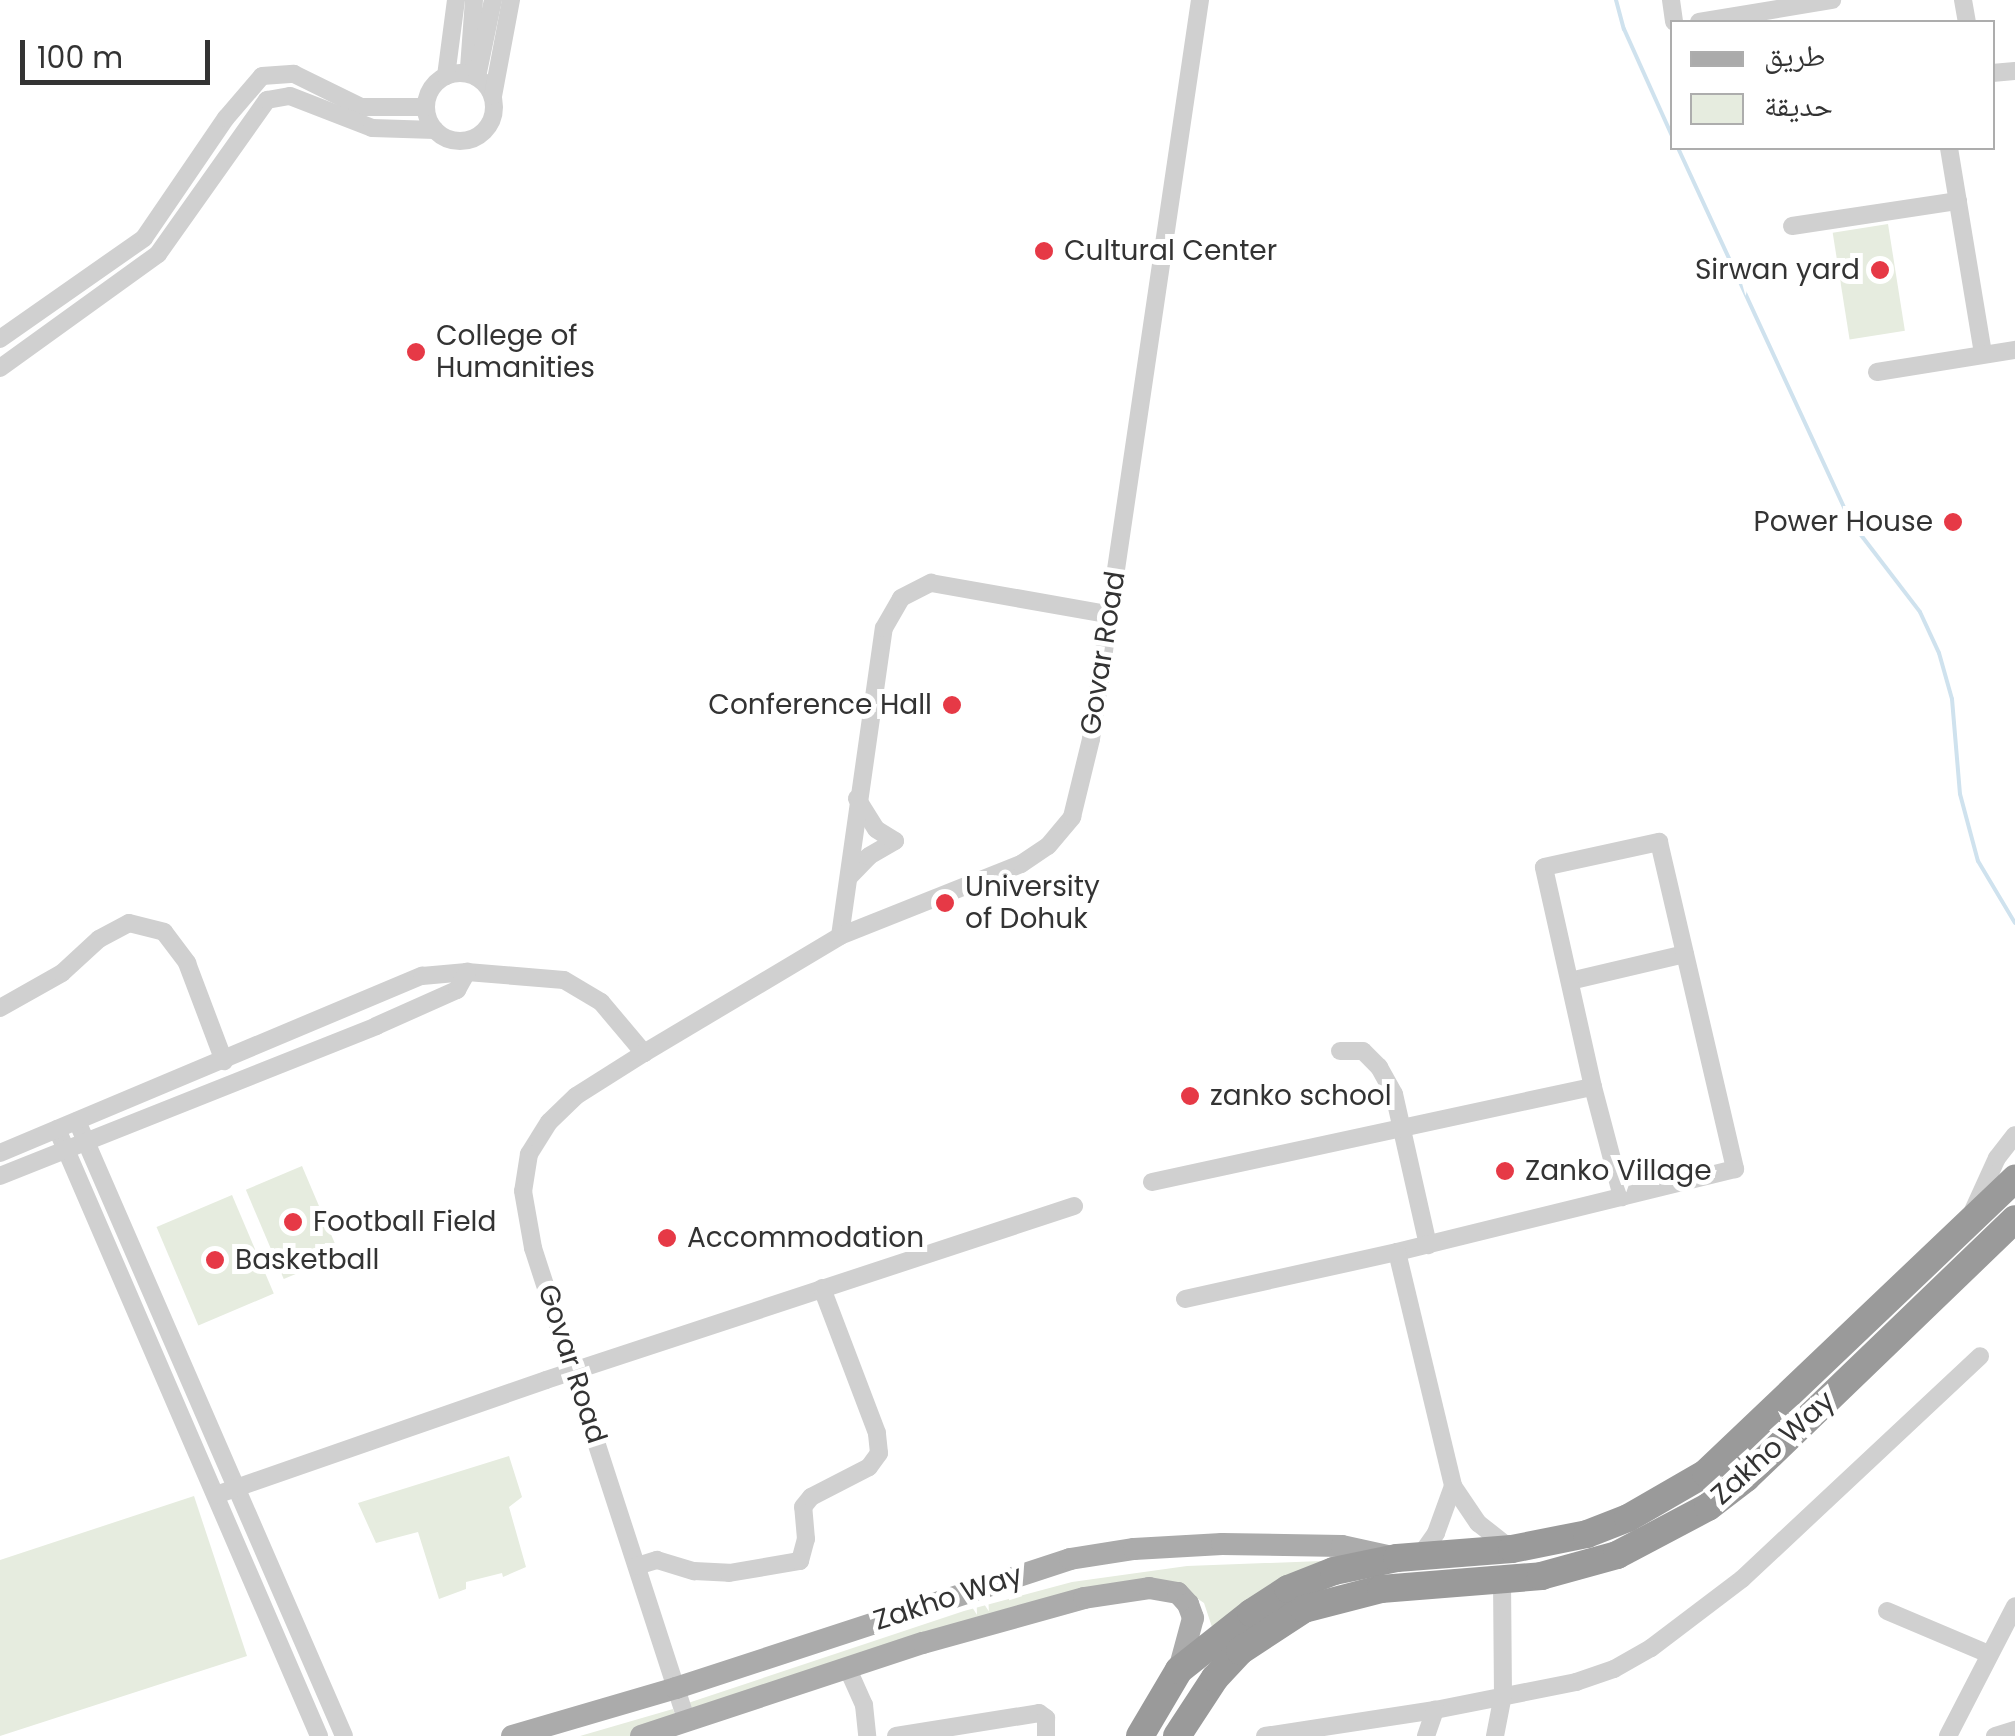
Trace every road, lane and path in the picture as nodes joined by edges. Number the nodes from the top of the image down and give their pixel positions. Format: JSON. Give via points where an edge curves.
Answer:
{"nodes":[{"id":1,"x":456,"y":0,"type":"edge"},
{"id":2,"x":474,"y":0,"type":"edge"},
{"id":3,"x":492,"y":0,"type":"edge"},
{"id":4,"x":511,"y":0,"type":"edge"},
{"id":5,"x":1200,"y":0,"type":"edge"},
{"id":6,"x":1832,"y":0,"type":"edge"},
{"id":7,"x":1771,"y":6,"type":"edge"},
{"id":8,"x":1708,"y":20,"type":"edge"},
{"id":9,"x":472,"y":75,"type":"junction"},
{"id":10,"x":446,"y":76,"type":"junction"},
{"id":11,"x":492,"y":96,"type":"junction"},
{"id":12,"x":426,"y":107,"type":"junction"},
{"id":13,"x":435,"y":130,"type":"junction"},
{"id":14,"x":1949,"y":150,"type":"edge"},
{"id":15,"x":1958,"y":201,"type":"junction"},
{"id":16,"x":1792,"y":226,"type":"dead end"},
{"id":17,"x":0,"y":340,"type":"edge"},
{"id":18,"x":2015,"y":350,"type":"edge"},
{"id":19,"x":1983,"y":354,"type":"junction"},
{"id":20,"x":0,"y":368,"type":"edge"},
{"id":21,"x":1877,"y":372,"type":"dead end"},
{"id":22,"x":1111,"y":608,"type":"junction"},
{"id":23,"x":858,"y":800,"type":"junction"},
{"id":24,"x":848,"y":878,"type":"junction"},
{"id":25,"x":840,"y":936,"type":"junction"},
{"id":26,"x":1685,"y":954,"type":"junction"},
{"id":27,"x":466,"y":972,"type":"junction"},
{"id":28,"x":1570,"y":981,"type":"junction"},
{"id":29,"x":0,"y":1008,"type":"edge"},
{"id":30,"x":1340,"y":1051,"type":"dead end"},
{"id":31,"x":644,"y":1053,"type":"junction"},
{"id":32,"x":224,"y":1061,"type":"junction"},
{"id":33,"x":1594,"y":1087,"type":"junction"},
{"id":34,"x":77,"y":1121,"type":"junction"},
{"id":35,"x":1402,"y":1128,"type":"junction"},
{"id":36,"x":2015,"y":1135,"type":"edge"},
{"id":37,"x":61,"y":1138,"type":"junction"},
{"id":38,"x":85,"y":1139,"type":"junction"},
{"id":39,"x":0,"y":1153,"type":"edge"},
{"id":40,"x":0,"y":1176,"type":"edge"},
{"id":41,"x":2015,"y":1179,"type":"edge"},
{"id":42,"x":1152,"y":1182,"type":"dead end"},
{"id":43,"x":1622,"y":1197,"type":"junction"},
{"id":44,"x":1074,"y":1206,"type":"dead end"},
{"id":45,"x":2015,"y":1218,"type":"edge"},
{"id":46,"x":1968,"y":1226,"type":"junction"},
{"id":47,"x":1428,"y":1245,"type":"junction"},
{"id":48,"x":1397,"y":1252,"type":"junction"},
{"id":49,"x":822,"y":1288,"type":"junction"},
{"id":50,"x":1186,"y":1299,"type":"dead end"},
{"id":51,"x":1980,"y":1356,"type":"dead end"},
{"id":52,"x":576,"y":1371,"type":"junction"},
{"id":53,"x":1453,"y":1486,"type":"junction"},
{"id":54,"x":236,"y":1488,"type":"junction"},
{"id":55,"x":216,"y":1495,"type":"junction"},
{"id":56,"x":1512,"y":1549,"type":"junction"},
{"id":57,"x":1408,"y":1557,"type":"junction"},
{"id":58,"x":638,"y":1566,"type":"junction"},
{"id":59,"x":1502,"y":1583,"type":"junction"},
{"id":60,"x":2015,"y":1606,"type":"edge"},
{"id":61,"x":1887,"y":1611,"type":"dead end"},
{"id":62,"x":1989,"y":1654,"type":"junction"},
{"id":63,"x":846,"y":1668,"type":"junction"},
{"id":64,"x":1179,"y":1670,"type":"junction"},
{"id":65,"x":676,"y":1688,"type":"junction"},
{"id":66,"x":1504,"y":1695,"type":"junction"},
{"id":67,"x":1435,"y":1710,"type":"junction"},
{"id":68,"x":687,"y":1720,"type":"junction"},
{"id":69,"x":342,"y":1730,"type":"edge"},
{"id":70,"x":2015,"y":1730,"type":"edge"},
{"id":71,"x":319,"y":1735,"type":"edge"},
{"id":72,"x":512,"y":1736,"type":"edge"},
{"id":73,"x":641,"y":1736,"type":"edge"},
{"id":74,"x":867,"y":1736,"type":"edge"},
{"id":75,"x":896,"y":1736,"type":"edge"},
{"id":76,"x":1046,"y":1736,"type":"edge"},
{"id":77,"x":1140,"y":1736,"type":"edge"},
{"id":78,"x":1177,"y":1736,"type":"edge"},
{"id":79,"x":1265,"y":1736,"type":"edge"},
{"id":80,"x":1426,"y":1736,"type":"edge"},
{"id":81,"x":1496,"y":1736,"type":"edge"},
{"id":82,"x":1948,"y":1736,"type":"edge"},
{"id":83,"x":1995,"y":1736,"type":"edge"}],
"edges":[{"from":1,"to":10,"type":"street"},
{"from":2,"to":9,"type":"street"},
{"from":3,"to":9,"type":"street"},
{"from":4,"to":11,"type":"street"},
{"from":5,"to":22,"type":"street","name":"Govar Road"},
{"from":6,"to":7,"type":"street"},
{"from":7,"to":8,"type":"street"},
{"from":9,"to":10,"type":"street"},
{"from":9,"to":11,"type":"street"},
{"from":10,"to":12,"type":"street","via":[[431,88]]},
{"from":11,"to":13,"type":"street","via":[[493,116],[482,133],[462,141]]},
{"from":12,"to":13,"type":"street"},
{"from":12,"to":17,"type":"street","via":[[360,107],[294,74],[262,76],[144,238]]},
{"from":13,"to":20,"type":"street","via":[[372,128],[290,96],[267,100],[158,254]]},
{"from":14,"to":15,"type":"street"},
{"from":15,"to":16,"type":"street"},
{"from":15,"to":19,"type":"street"},
{"from":18,"to":19,"type":"street"},
{"from":19,"to":21,"type":"street"},
{"from":22,"to":23,"type":"street","via":[[1107,614],[930,583],[901,598],[884,628]]},
{"from":22,"to":25,"type":"street","name":"Govar Road","via":[[1078,800],[1061,834],[1021,864]]},
{"from":23,"to":24,"type":"street"},
{"from":23,"to":24,"type":"street","via":[[876,829],[895,841]]},
{"from":24,"to":25,"type":"street"},
{"from":25,"to":31,"type":"street","name":"Govar Road"},
{"from":26,"to":28,"type":"street"},
{"from":26,"to":28,"type":"street","via":[[1659,842],[1544,867]]},
{"from":26,"to":43,"type":"street","via":[[1735,1169]]},
{"from":27,"to":31,"type":"street","via":[[564,980],[601,1002]]},
{"from":27,"to":32,"type":"street","via":[[422,976]]},
{"from":27,"to":38,"type":"street","via":[[457,990],[376,1026]]},
{"from":28,"to":33,"type":"street"},
{"from":29,"to":32,"type":"street","via":[[62,974],[99,939],[129,923],[164,932],[187,963]]},
{"from":30,"to":35,"type":"street","via":[[1362,1051],[1379,1068]]},
{"from":31,"to":52,"type":"street","name":"Govar Road","via":[[564,1106],[541,1132],[525,1166],[529,1234]]},
{"from":32,"to":34,"type":"street"},
{"from":33,"to":35,"type":"street"},
{"from":33,"to":43,"type":"street"},
{"from":34,"to":37,"type":"street"},
{"from":34,"to":38,"type":"street"},
{"from":35,"to":42,"type":"street"},
{"from":35,"to":47,"type":"street"},
{"from":36,"to":46,"type":"street","via":[[1997,1158]]},
{"from":37,"to":38,"type":"street"},
{"from":37,"to":39,"type":"street"},
{"from":37,"to":40,"type":"street"},
{"from":37,"to":55,"type":"street"},
{"from":38,"to":54,"type":"street"},
{"from":41,"to":46,"type":"highway","name":"Zakho Way"},
{"from":43,"to":47,"type":"street"},
{"from":44,"to":49,"type":"street"},
{"from":45,"to":59,"type":"highway","name":"Zakho Way","via":[[1708,1507],[1616,1555]]},
{"from":46,"to":56,"type":"highway","name":"Zakho Way","via":[[1706,1474],[1628,1518]]},
{"from":47,"to":48,"type":"street"},
{"from":48,"to":50,"type":"street"},
{"from":48,"to":53,"type":"street"},
{"from":49,"to":52,"type":"street"},
{"from":49,"to":58,"type":"street","via":[[879,1454],[870,1467],[803,1507],[800,1561],[729,1573],[658,1560]]},
{"from":51,"to":66,"type":"street","via":[[1742,1579],[1651,1648],[1576,1682]]},
{"from":52,"to":54,"type":"street"},
{"from":52,"to":58,"type":"street","name":"Govar Road"},
{"from":53,"to":56,"type":"street","via":[[1478,1523]]},
{"from":53,"to":57,"type":"street","via":[[1436,1533]]},
{"from":54,"to":55,"type":"street"},
{"from":54,"to":69,"type":"street"},
{"from":55,"to":71,"type":"street"},
{"from":56,"to":57,"type":"highway","name":"Zakho Way"},
{"from":57,"to":64,"type":"highway","name":"Zakho Way","via":[[1334,1571],[1288,1589]]},
{"from":57,"to":65,"type":"main road","name":"Zakho Way","via":[[1357,1547],[1254,1544],[1102,1553],[1038,1568]]},
{"from":58,"to":65,"type":"street","name":"Govar Road"},
{"from":59,"to":66,"type":"street"},
{"from":59,"to":78,"type":"highway","name":"Zakho Way","via":[[1380,1590],[1304,1609],[1240,1651]]},
{"from":60,"to":62,"type":"street"},
{"from":61,"to":62,"type":"street"},
{"from":62,"to":82,"type":"street"},
{"from":63,"to":64,"type":"main road","name":"Zakho Way","via":[[1084,1598],[1149,1588],[1178,1594],[1188,1604],[1193,1618]]},
{"from":63,"to":68,"type":"main road","name":"Zakho Way"},
{"from":63,"to":74,"type":"street","via":[[864,1705]]},
{"from":64,"to":77,"type":"highway","name":"Zakho Way"},
{"from":65,"to":68,"type":"street","name":"Govar Road"},
{"from":65,"to":72,"type":"main road","name":"Zakho Way"},
{"from":66,"to":67,"type":"street"},
{"from":66,"to":81,"type":"street"},
{"from":67,"to":79,"type":"street"},
{"from":67,"to":80,"type":"street"},
{"from":68,"to":73,"type":"main road","name":"Zakho Way"},
{"from":69,"to":71,"type":"street"},
{"from":70,"to":83,"type":"street"},
{"from":75,"to":76,"type":"street","via":[[1039,1713],[1046,1718]]}]}
